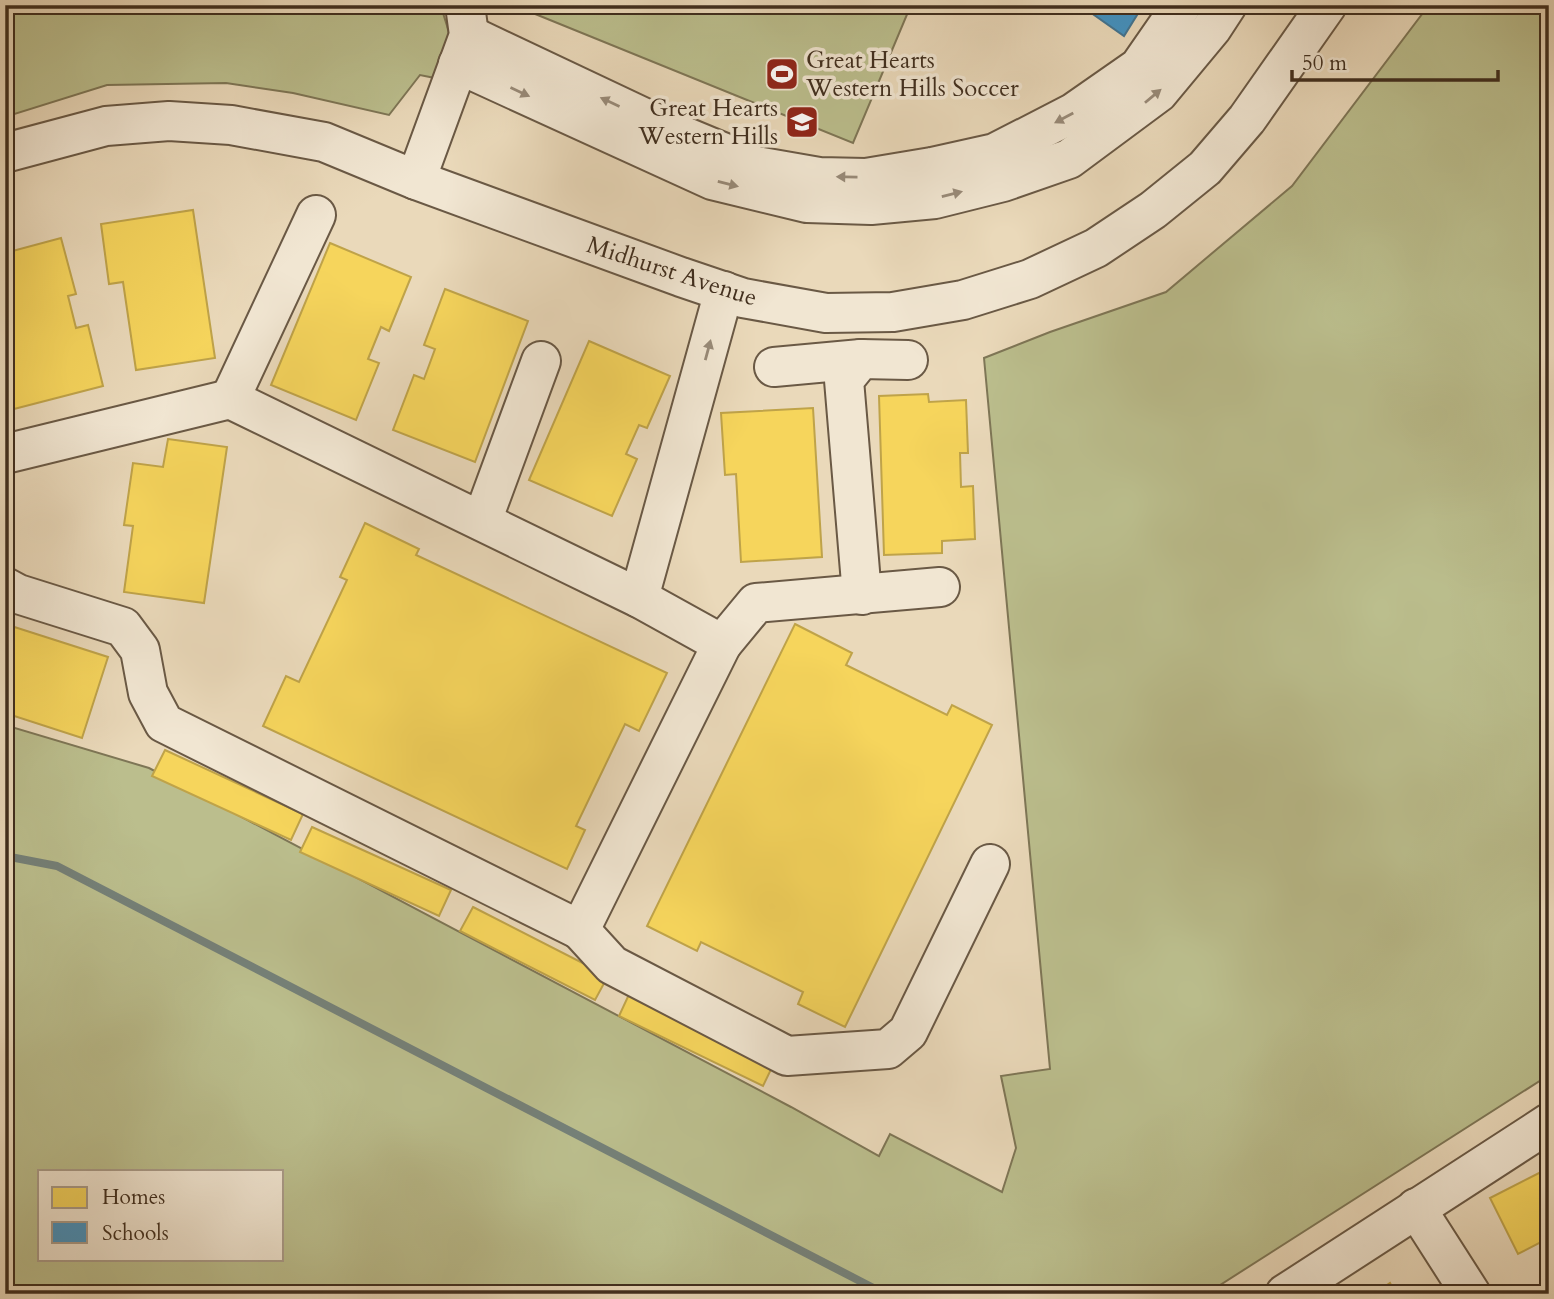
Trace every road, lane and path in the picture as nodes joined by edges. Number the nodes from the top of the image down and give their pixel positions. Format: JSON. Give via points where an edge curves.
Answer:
{"nodes":[{"id":1,"x":1182,"y":5,"type":"edge"},
{"id":2,"x":1227,"y":5,"type":"edge"},
{"id":3,"x":1327,"y":5,"type":"edge"},
{"id":4,"x":464,"y":35,"type":"edge"},
{"id":5,"x":5,"y":153,"type":"edge"},
{"id":6,"x":416,"y":180,"type":"junction"},
{"id":7,"x":316,"y":215,"type":"dead end"},
{"id":8,"x":724,"y":291,"type":"junction"},
{"id":9,"x":861,"y":359,"type":"junction"},
{"id":10,"x":908,"y":360,"type":"dead end"},
{"id":11,"x":541,"y":361,"type":"dead end"},
{"id":12,"x":774,"y":367,"type":"dead end"},
{"id":13,"x":230,"y":399,"type":"junction"},
{"id":14,"x":5,"y":454,"type":"edge"},
{"id":15,"x":482,"y":521,"type":"junction"},
{"id":16,"x":5,"y":587,"type":"edge"},
{"id":17,"x":940,"y":587,"type":"dead end"},
{"id":18,"x":862,"y":595,"type":"junction"},
{"id":19,"x":639,"y":598,"type":"junction"},
{"id":20,"x":722,"y":644,"type":"junction"},
{"id":21,"x":990,"y":864,"type":"dead end"},
{"id":22,"x":580,"y":930,"type":"junction"},
{"id":23,"x":1549,"y":1123,"type":"edge"},
{"id":24,"x":1416,"y":1208,"type":"junction"},
{"id":25,"x":1285,"y":1294,"type":"edge"},
{"id":26,"x":1471,"y":1294,"type":"edge"}],
"edges":[{"from":1,"to":4,"type":"street","one_way":true,"via":[[1139,66],[1073,113],[995,153],[866,178],[819,177],[756,166]]},
{"from":4,"to":2,"type":"street","one_way":true,"via":[[712,180],[807,203],[871,205],[935,199],[1069,159],[1158,93]]},
{"from":3,"to":8,"type":"street","name":"Midhurst Avenue","via":[[1247,119],[1205,168],[1096,248],[1008,286],[963,300],[893,312],[826,313]]},
{"from":4,"to":6,"type":"street"},
{"from":5,"to":6,"type":"street","name":"Midhurst Avenue","via":[[106,126],[169,121],[231,125],[324,142]]},
{"from":6,"to":8,"type":"street","name":"Midhurst Avenue"},
{"from":7,"to":13,"type":"street"},
{"from":19,"to":8,"type":"street","one_way":true},
{"from":9,"to":10,"type":"street"},
{"from":9,"to":12,"type":"street"},
{"from":9,"to":18,"type":"street","via":[[844,380]]},
{"from":11,"to":15,"type":"street"},
{"from":13,"to":14,"type":"street"},
{"from":13,"to":15,"type":"street"},
{"from":15,"to":19,"type":"street"},
{"from":16,"to":22,"type":"street","via":[[123,627],[140,650],[148,693],[164,723]]},
{"from":17,"to":18,"type":"street"},
{"from":18,"to":20,"type":"street","via":[[756,603]]},
{"from":19,"to":20,"type":"street"},
{"from":20,"to":22,"type":"street"},
{"from":21,"to":22,"type":"street","via":[[908,1032],[888,1049],[787,1056],[612,965]]},
{"from":23,"to":24,"type":"street"},
{"from":24,"to":25,"type":"street"},
{"from":24,"to":26,"type":"street"}]}
